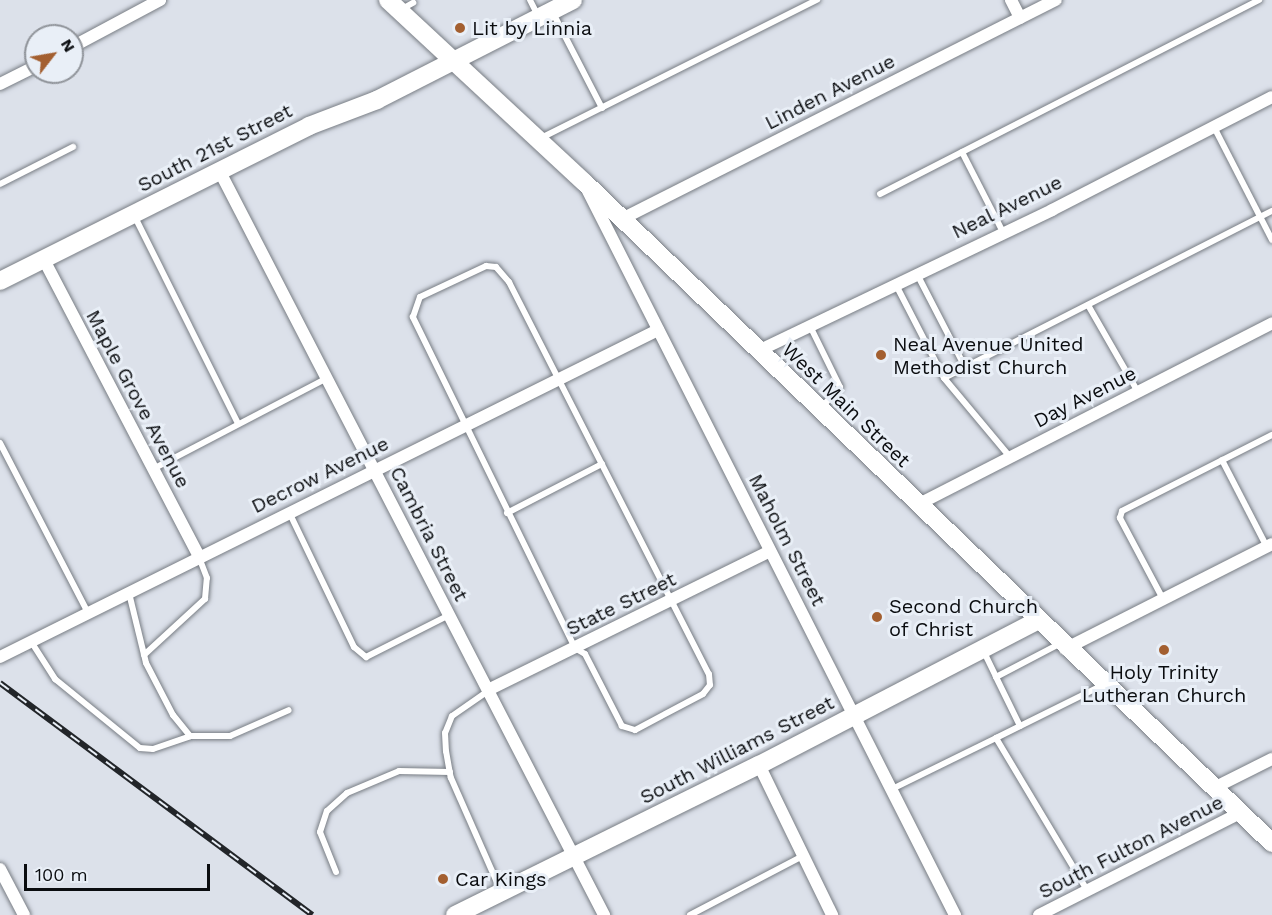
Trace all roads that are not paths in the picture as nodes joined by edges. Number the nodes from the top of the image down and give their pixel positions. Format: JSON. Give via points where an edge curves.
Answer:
{"nodes":[{"id":1,"x":160,"y":0,"type":"edge"},
{"id":2,"x":530,"y":0,"type":"edge"},
{"id":3,"x":573,"y":0,"type":"edge"},
{"id":4,"x":817,"y":0,"type":"edge"},
{"id":5,"x":1011,"y":0,"type":"edge"},
{"id":6,"x":1056,"y":0,"type":"edge"},
{"id":7,"x":1259,"y":0,"type":"edge"},
{"id":8,"x":400,"y":4,"type":"edge"},
{"id":9,"x":545,"y":14,"type":"junction"},
{"id":10,"x":1020,"y":18,"type":"junction"},
{"id":11,"x":84,"y":40,"type":"edge"},
{"id":12,"x":453,"y":60,"type":"junction"},
{"id":13,"x":24,"y":72,"type":"edge"},
{"id":14,"x":0,"y":84,"type":"edge"},
{"id":15,"x":1272,"y":97,"type":"edge"},
{"id":16,"x":602,"y":108,"type":"junction"},
{"id":17,"x":1214,"y":127,"type":"junction"},
{"id":18,"x":538,"y":140,"type":"junction"},
{"id":19,"x":73,"y":147,"type":"dead end"},
{"id":20,"x":962,"y":152,"type":"junction"},
{"id":21,"x":219,"y":170,"type":"junction"},
{"id":22,"x":584,"y":182,"type":"junction"},
{"id":23,"x":0,"y":184,"type":"edge"},
{"id":24,"x":879,"y":194,"type":"dead end"},
{"id":25,"x":1272,"y":211,"type":"edge"},
{"id":26,"x":133,"y":214,"type":"junction"},
{"id":27,"x":1260,"y":217,"type":"junction"},
{"id":28,"x":622,"y":219,"type":"junction"},
{"id":29,"x":1002,"y":232,"type":"junction"},
{"id":30,"x":1272,"y":240,"type":"edge"},
{"id":31,"x":42,"y":258,"type":"junction"},
{"id":32,"x":916,"y":272,"type":"junction"},
{"id":33,"x":0,"y":281,"type":"edge"},
{"id":34,"x":895,"y":283,"type":"junction"},
{"id":35,"x":1088,"y":304,"type":"junction"},
{"id":36,"x":1272,"y":323,"type":"edge"},
{"id":37,"x":810,"y":325,"type":"junction"},
{"id":38,"x":658,"y":330,"type":"junction"},
{"id":39,"x":758,"y":351,"type":"junction"},
{"id":40,"x":965,"y":367,"type":"junction"},
{"id":41,"x":328,"y":378,"type":"junction"},
{"id":42,"x":559,"y":378,"type":"junction"},
{"id":43,"x":944,"y":378,"type":"junction"},
{"id":44,"x":1138,"y":392,"type":"junction"},
{"id":45,"x":819,"y":410,"type":"junction"},
{"id":46,"x":238,"y":424,"type":"junction"},
{"id":47,"x":463,"y":425,"type":"junction"},
{"id":48,"x":1272,"y":435,"type":"edge"},
{"id":49,"x":0,"y":443,"type":"edge"},
{"id":50,"x":1010,"y":457,"type":"junction"},
{"id":51,"x":1222,"y":460,"type":"junction"},
{"id":52,"x":602,"y":464,"type":"junction"},
{"id":53,"x":152,"y":470,"type":"junction"},
{"id":54,"x":373,"y":470,"type":"junction"},
{"id":55,"x":917,"y":505,"type":"junction"},
{"id":56,"x":289,"y":512,"type":"junction"},
{"id":57,"x":507,"y":513,"type":"junction"},
{"id":58,"x":1269,"y":546,"type":"edge"},
{"id":59,"x":770,"y":551,"type":"junction"},
{"id":60,"x":199,"y":556,"type":"junction"},
{"id":61,"x":129,"y":593,"type":"junction"},
{"id":62,"x":1163,"y":599,"type":"junction"},
{"id":63,"x":670,"y":602,"type":"junction"},
{"id":64,"x":89,"y":615,"type":"junction"},
{"id":65,"x":449,"y":615,"type":"junction"},
{"id":66,"x":1036,"y":621,"type":"junction"},
{"id":67,"x":32,"y":643,"type":"junction"},
{"id":68,"x":1062,"y":646,"type":"junction"},
{"id":69,"x":575,"y":648,"type":"junction"},
{"id":70,"x":982,"y":649,"type":"junction"},
{"id":71,"x":144,"y":655,"type":"junction"},
{"id":72,"x":0,"y":657,"type":"edge"},
{"id":73,"x":996,"y":676,"type":"junction"},
{"id":74,"x":1103,"y":685,"type":"junction"},
{"id":75,"x":488,"y":690,"type":"junction"},
{"id":76,"x":289,"y":710,"type":"dead end"},
{"id":77,"x":854,"y":716,"type":"junction"},
{"id":78,"x":1020,"y":726,"type":"junction"},
{"id":79,"x":190,"y":736,"type":"junction"},
{"id":80,"x":996,"y":738,"type":"junction"},
{"id":81,"x":1272,"y":759,"type":"edge"},
{"id":82,"x":759,"y":765,"type":"junction"},
{"id":83,"x":450,"y":772,"type":"junction"},
{"id":84,"x":1214,"y":788,"type":"junction"},
{"id":85,"x":891,"y":789,"type":"junction"},
{"id":86,"x":1239,"y":813,"type":"junction"},
{"id":87,"x":1272,"y":843,"type":"edge"},
{"id":88,"x":804,"y":856,"type":"junction"},
{"id":89,"x":575,"y":857,"type":"junction"},
{"id":90,"x":0,"y":869,"type":"edge"},
{"id":91,"x":336,"y":872,"type":"dead end"},
{"id":92,"x":1087,"y":890,"type":"junction"},
{"id":93,"x":501,"y":892,"type":"junction"},
{"id":94,"x":24,"y":915,"type":"edge"},
{"id":95,"x":455,"y":915,"type":"edge"},
{"id":96,"x":604,"y":915,"type":"edge"},
{"id":97,"x":690,"y":915,"type":"edge"},
{"id":98,"x":832,"y":915,"type":"edge"},
{"id":99,"x":955,"y":915,"type":"edge"},
{"id":100,"x":1039,"y":915,"type":"edge"}],
"edges":[{"from":1,"to":11,"type":"street"},
{"from":2,"to":9,"type":"lane"},
{"from":3,"to":9,"type":"main road","name":"South 21st Street"},
{"from":4,"to":16,"type":"lane"},
{"from":5,"to":10,"type":"street"},
{"from":6,"to":10,"type":"street","name":"Linden Avenue"},
{"from":7,"to":20,"type":"lane"},
{"from":8,"to":12,"type":"main road","name":"West Main Street"},
{"from":9,"to":12,"type":"main road","name":"South 21st Street"},
{"from":9,"to":16,"type":"lane"},
{"from":10,"to":28,"type":"street","name":"Linden Avenue"},
{"from":12,"to":18,"type":"main road","name":"West Main Street"},
{"from":12,"to":21,"type":"main road","name":"South 21st Street","via":[[377,100],[309,126]]},
{"from":13,"to":14,"type":"street"},
{"from":15,"to":17,"type":"street","name":"Neal Avenue"},
{"from":16,"to":18,"type":"lane"},
{"from":17,"to":27,"type":"lane"},
{"from":17,"to":29,"type":"street","name":"Neal Avenue"},
{"from":18,"to":22,"type":"main road","name":"West Main Street"},
{"from":19,"to":23,"type":"lane"},
{"from":20,"to":24,"type":"lane"},
{"from":20,"to":29,"type":"lane"},
{"from":21,"to":26,"type":"main road","name":"South 21st Street"},
{"from":21,"to":41,"type":"street","name":"Cambria Street"},
{"from":22,"to":28,"type":"main road","name":"West Main Street"},
{"from":22,"to":38,"type":"street","name":"Maholm Street"},
{"from":25,"to":27,"type":"lane"},
{"from":26,"to":31,"type":"main road","name":"South 21st Street"},
{"from":26,"to":46,"type":"lane"},
{"from":27,"to":30,"type":"lane"},
{"from":27,"to":35,"type":"lane"},
{"from":28,"to":39,"type":"main road","name":"West Main Street"},
{"from":29,"to":32,"type":"street","name":"Neal Avenue"},
{"from":31,"to":33,"type":"main road","name":"South 21st Street"},
{"from":31,"to":53,"type":"street","name":"Maple Grove Avenue"},
{"from":32,"to":34,"type":"street","name":"Neal Avenue"},
{"from":32,"to":40,"type":"lane"},
{"from":34,"to":37,"type":"street","name":"Neal Avenue"},
{"from":34,"to":43,"type":"lane"},
{"from":35,"to":40,"type":"lane"},
{"from":35,"to":44,"type":"lane"},
{"from":36,"to":44,"type":"street","name":"Day Avenue"},
{"from":37,"to":39,"type":"street","name":"Neal Avenue"},
{"from":37,"to":45,"type":"lane","via":[[840,387]]},
{"from":38,"to":42,"type":"street","name":"Decrow Avenue"},
{"from":38,"to":59,"type":"street","name":"Maholm Street"},
{"from":39,"to":45,"type":"main road","name":"West Main Street"},
{"from":40,"to":43,"type":"lane"},
{"from":41,"to":46,"type":"lane"},
{"from":41,"to":54,"type":"street","name":"Cambria Street"},
{"from":42,"to":47,"type":"street","name":"Decrow Avenue"},
{"from":42,"to":47,"type":"lane","via":[[509,282],[496,267],[486,266],[420,297],[413,317]]},
{"from":42,"to":52,"type":"lane"},
{"from":43,"to":50,"type":"lane"},
{"from":44,"to":50,"type":"street","name":"Day Avenue"},
{"from":45,"to":55,"type":"main road","name":"West Main Street"},
{"from":46,"to":53,"type":"lane"},
{"from":47,"to":54,"type":"street","name":"Decrow Avenue"},
{"from":47,"to":57,"type":"lane"},
{"from":48,"to":51,"type":"lane"},
{"from":49,"to":64,"type":"lane"},
{"from":50,"to":55,"type":"street","name":"Day Avenue"},
{"from":51,"to":58,"type":"lane"},
{"from":51,"to":62,"type":"lane","via":[[1122,510],[1120,518]]},
{"from":52,"to":57,"type":"lane"},
{"from":52,"to":63,"type":"lane"},
{"from":53,"to":60,"type":"street","name":"Maple Grove Avenue"},
{"from":54,"to":56,"type":"street","name":"Decrow Avenue"},
{"from":54,"to":65,"type":"street","name":"Cambria Street"},
{"from":55,"to":66,"type":"main road","name":"West Main Street"},
{"from":56,"to":60,"type":"street","name":"Decrow Avenue"},
{"from":56,"to":65,"type":"lane","via":[[354,647],[366,657]]},
{"from":57,"to":69,"type":"lane"},
{"from":58,"to":62,"type":"street"},
{"from":59,"to":63,"type":"street","name":"State Street"},
{"from":59,"to":77,"type":"street","name":"Maholm Street"},
{"from":60,"to":61,"type":"street","name":"Decrow Avenue"},
{"from":60,"to":71,"type":"lane","via":[[207,578],[205,599]]},
{"from":61,"to":64,"type":"street","name":"Decrow Avenue"},
{"from":61,"to":71,"type":"lane"},
{"from":62,"to":68,"type":"street"},
{"from":63,"to":69,"type":"street","name":"State Street"},
{"from":63,"to":69,"type":"lane","via":[[709,674],[710,685],[703,694],[635,730],[622,726],[585,654]]},
{"from":64,"to":67,"type":"street","name":"Decrow Avenue"},
{"from":65,"to":75,"type":"street","name":"Cambria Street"},
{"from":66,"to":68,"type":"main road","name":"West Main Street"},
{"from":66,"to":70,"type":"main road","name":"South Williams Street"},
{"from":67,"to":72,"type":"street","name":"Decrow Avenue"},
{"from":67,"to":79,"type":"lane","via":[[55,679],[141,748],[153,749]]},
{"from":68,"to":73,"type":"lane"},
{"from":68,"to":74,"type":"main road","name":"West Main Street"},
{"from":69,"to":75,"type":"street","name":"State Street"},
{"from":70,"to":73,"type":"lane"},
{"from":70,"to":77,"type":"main road","name":"South Williams Street"},
{"from":71,"to":79,"type":"lane","via":[[173,715]]},
{"from":73,"to":78,"type":"lane"},
{"from":74,"to":78,"type":"lane"},
{"from":74,"to":84,"type":"main road","name":"West Main Street"},
{"from":75,"to":83,"type":"lane","via":[[458,710],[449,721],[445,733]]},
{"from":75,"to":89,"type":"street","name":"Cambria Street"},
{"from":76,"to":79,"type":"lane","via":[[230,736]]},
{"from":77,"to":82,"type":"main road","name":"South Williams Street"},
{"from":77,"to":85,"type":"street","name":"Maholm Street"},
{"from":78,"to":80,"type":"lane"},
{"from":80,"to":85,"type":"lane"},
{"from":80,"to":92,"type":"lane"},
{"from":81,"to":84,"type":"street"},
{"from":82,"to":88,"type":"street"},
{"from":82,"to":89,"type":"main road","name":"South Williams Street"},
{"from":83,"to":91,"type":"lane","via":[[399,771],[348,793],[327,811],[320,832],[321,844]]},
{"from":83,"to":93,"type":"lane"},
{"from":84,"to":86,"type":"main road","name":"West Main Street"},
{"from":85,"to":99,"type":"street","name":"Maholm Street"},
{"from":86,"to":87,"type":"main road","name":"West Main Street"},
{"from":86,"to":92,"type":"street","name":"South Fulton Avenue"},
{"from":88,"to":97,"type":"lane"},
{"from":88,"to":98,"type":"street"},
{"from":89,"to":93,"type":"main road","name":"South Williams Street"},
{"from":89,"to":96,"type":"street","name":"Cambria Street"},
{"from":90,"to":94,"type":"street"},
{"from":92,"to":100,"type":"street","name":"South Fulton Avenue"},
{"from":93,"to":95,"type":"main road","name":"South Williams Street"}]}
